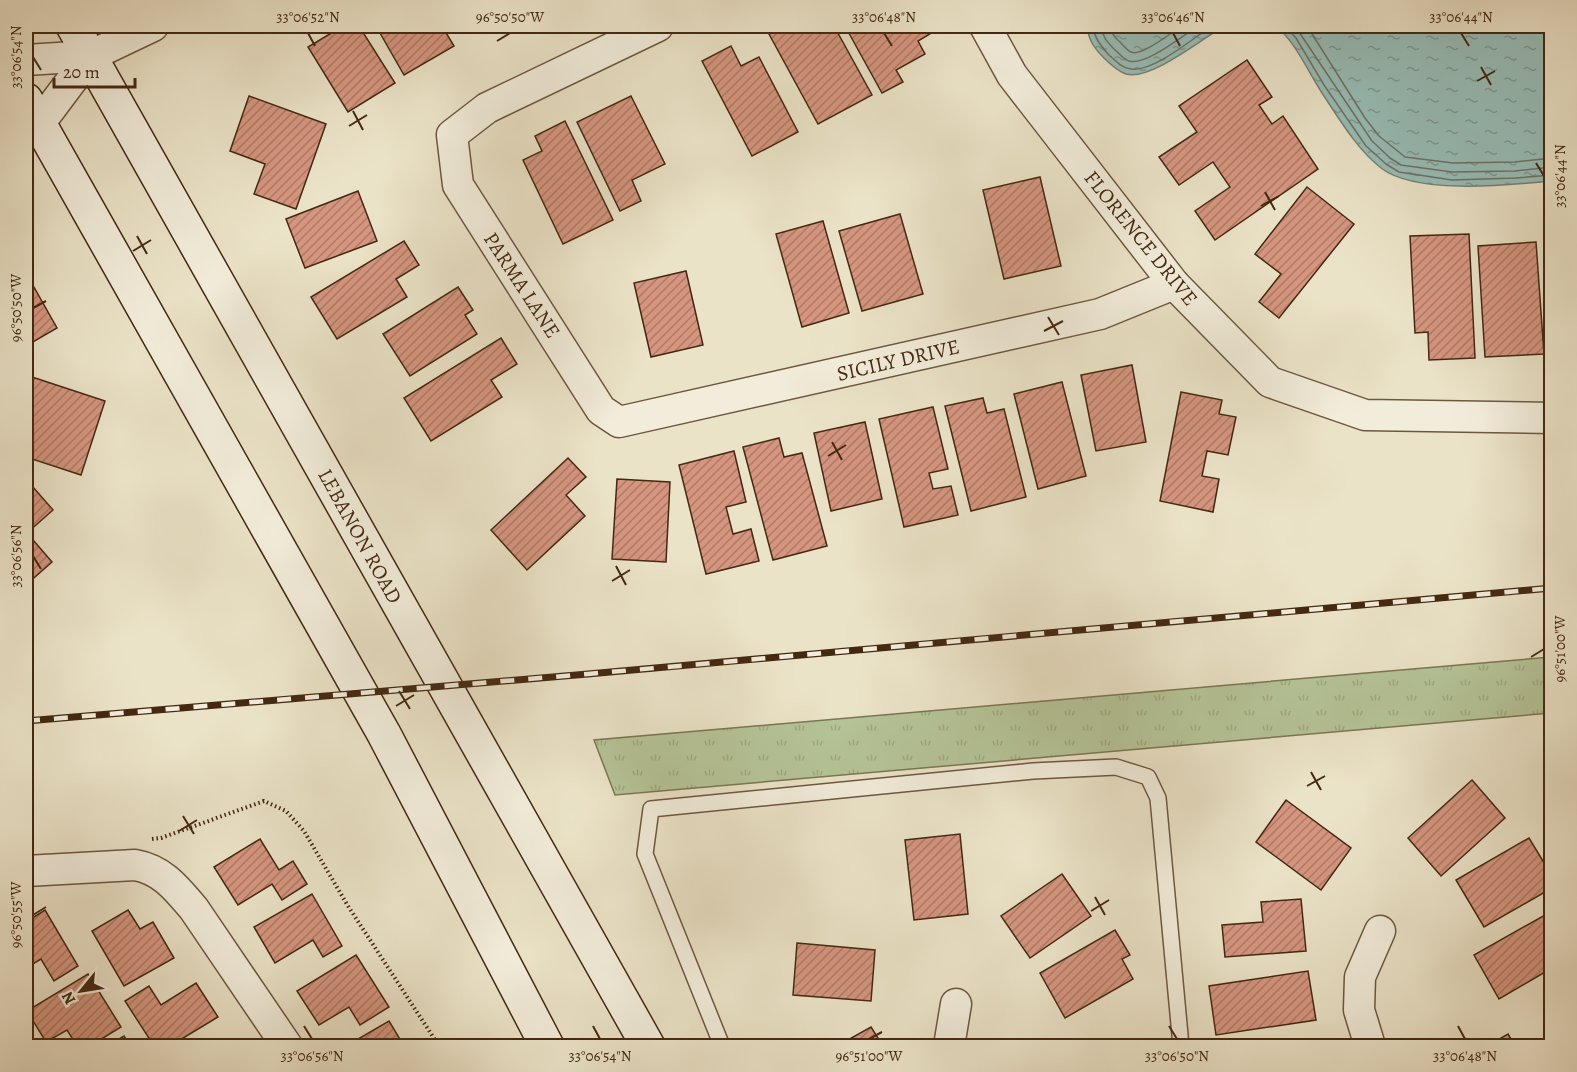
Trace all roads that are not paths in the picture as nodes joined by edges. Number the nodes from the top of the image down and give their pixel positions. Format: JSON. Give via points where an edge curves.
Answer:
{"nodes":[{"id":1,"x":73,"y":26,"type":"edge"},
{"id":2,"x":153,"y":26,"type":"edge"},
{"id":3,"x":658,"y":26,"type":"edge"},
{"id":4,"x":985,"y":26,"type":"edge"},
{"id":5,"x":90,"y":56,"type":"junction"},
{"id":6,"x":26,"y":60,"type":"edge"},
{"id":7,"x":30,"y":119,"type":"edge"},
{"id":8,"x":1173,"y":284,"type":"junction"},
{"id":9,"x":1551,"y":418,"type":"edge"},
{"id":10,"x":619,"y":422,"type":"joint"},
{"id":11,"x":26,"y":871,"type":"edge"},
{"id":12,"x":1380,"y":931,"type":"dead end"},
{"id":13,"x":956,"y":1004,"type":"dead end"},
{"id":14,"x":287,"y":1047,"type":"edge"},
{"id":15,"x":547,"y":1047,"type":"edge"},
{"id":16,"x":648,"y":1047,"type":"edge"},
{"id":17,"x":722,"y":1047,"type":"edge"},
{"id":18,"x":949,"y":1047,"type":"edge"},
{"id":19,"x":1181,"y":1047,"type":"edge"},
{"id":20,"x":1370,"y":1047,"type":"edge"}],
"edges":[{"from":1,"to":5,"type":"main road","name":"LEBANON ROAD"},
{"from":2,"to":5,"type":"street"},
{"from":3,"to":10,"type":"street","name":"PARMA LANE","via":[[487,108],[452,135],[458,185],[601,410]]},
{"from":4,"to":8,"type":"street","name":"FLORENCE DRIVE","via":[[1012,75]]},
{"from":5,"to":6,"type":"street"},
{"from":5,"to":7,"type":"street"},
{"from":5,"to":16,"type":"main road","name":"LEBANON ROAD"},
{"from":7,"to":15,"type":"main road","via":[[384,734]]},
{"from":8,"to":9,"type":"street","name":"FLORENCE DRIVE","via":[[1270,382],[1281,386],[1365,415]]},
{"from":8,"to":10,"type":"street","name":"SICILY DRIVE","via":[[1100,314]]},
{"from":11,"to":14,"type":"street","via":[[135,865],[150,868],[194,909]]},
{"from":12,"to":20,"type":"street","via":[[1360,977],[1359,1010]]},
{"from":13,"to":18,"type":"street"},
{"from":17,"to":19,"type":"lane","via":[[645,854],[651,808],[1033,771],[1116,767],[1148,777],[1158,798]]}]}
